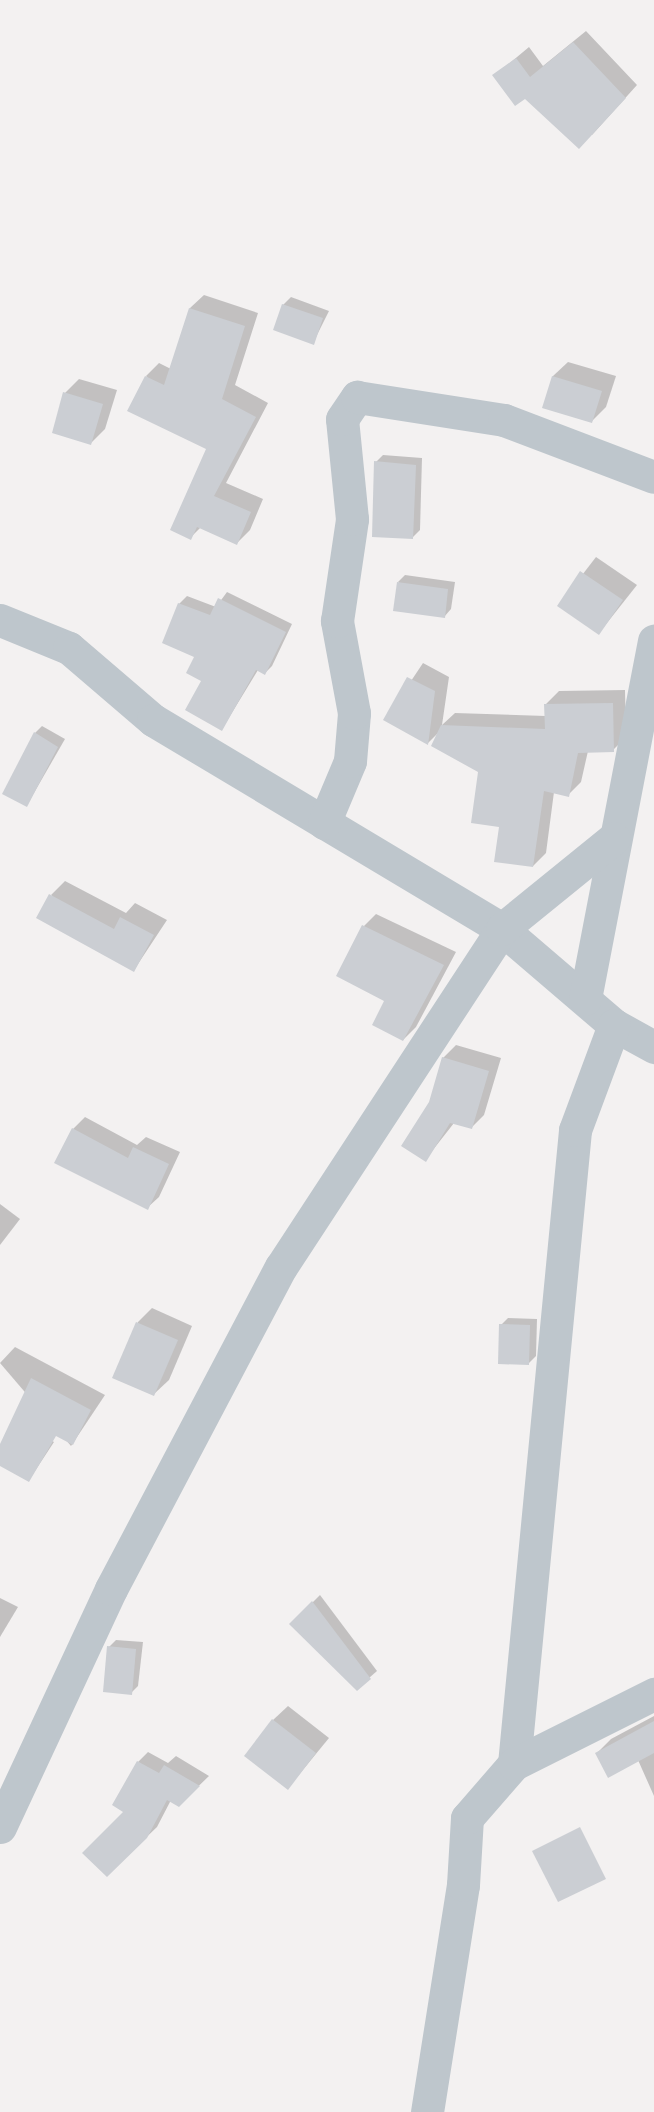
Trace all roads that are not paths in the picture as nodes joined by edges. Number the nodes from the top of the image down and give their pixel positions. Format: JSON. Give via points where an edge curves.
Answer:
{"nodes":[{"id":1,"x":654,"y":477,"type":"edge"},
{"id":2,"x":0,"y":620,"type":"edge"},
{"id":3,"x":654,"y":641,"type":"edge"},
{"id":4,"x":641,"y":758,"type":"edge"},
{"id":5,"x":324,"y":823,"type":"junction"},
{"id":6,"x":614,"y":838,"type":"junction"},
{"id":7,"x":502,"y":929,"type":"junction"},
{"id":8,"x":585,"y":999,"type":"junction"},
{"id":9,"x":614,"y":1025,"type":"junction"},
{"id":10,"x":654,"y":1047,"type":"edge"},
{"id":11,"x":654,"y":1694,"type":"edge"},
{"id":12,"x":514,"y":1764,"type":"junction"},
{"id":13,"x":0,"y":1827,"type":"edge"},
{"id":14,"x":427,"y":2112,"type":"edge"}],
"edges":[{"from":1,"to":5,"type":"street","via":[[504,420],[357,397],[342,418],[352,519],[337,621],[354,713],[350,761]]},
{"from":2,"to":5,"type":"street","via":[[69,648],[153,720]]},
{"from":3,"to":4,"type":"street"},
{"from":4,"to":6,"type":"street"},
{"from":5,"to":7,"type":"street"},
{"from":6,"to":7,"type":"street"},
{"from":6,"to":8,"type":"street"},
{"from":7,"to":8,"type":"street"},
{"from":7,"to":13,"type":"street","via":[[281,1267],[111,1589]]},
{"from":8,"to":9,"type":"street"},
{"from":9,"to":10,"type":"street"},
{"from":9,"to":12,"type":"street","via":[[575,1130]]},
{"from":11,"to":12,"type":"street"},
{"from":12,"to":14,"type":"street","via":[[467,1818],[463,1885]]}]}
